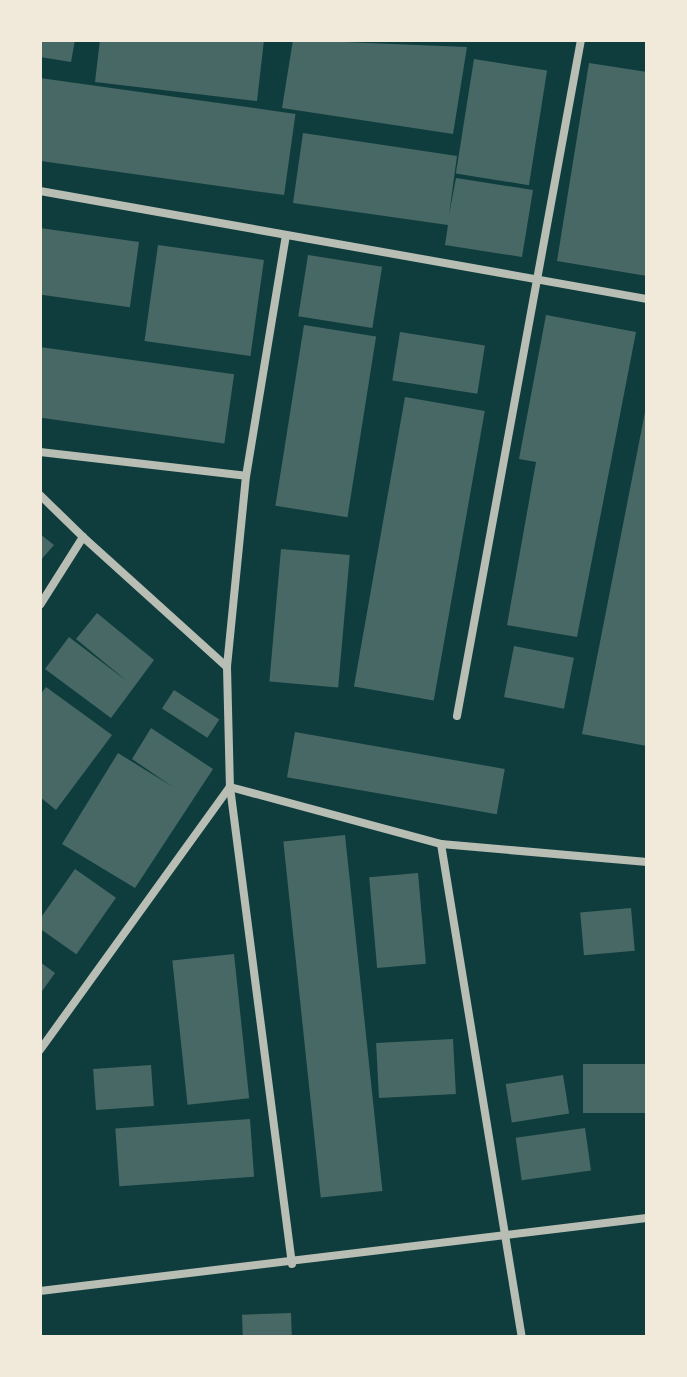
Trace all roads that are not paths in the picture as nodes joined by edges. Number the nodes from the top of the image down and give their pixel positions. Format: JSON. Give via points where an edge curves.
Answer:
{"nodes":[{"id":1,"x":581,"y":40,"type":"edge"},
{"id":2,"x":40,"y":191,"type":"edge"},
{"id":3,"x":286,"y":235,"type":"junction"},
{"id":4,"x":537,"y":281,"type":"junction"},
{"id":5,"x":647,"y":299,"type":"edge"},
{"id":6,"x":40,"y":452,"type":"edge"},
{"id":7,"x":246,"y":476,"type":"junction"},
{"id":8,"x":40,"y":495,"type":"edge"},
{"id":9,"x":83,"y":537,"type":"junction"},
{"id":10,"x":40,"y":605,"type":"edge"},
{"id":11,"x":227,"y":667,"type":"junction"},
{"id":12,"x":457,"y":716,"type":"dead end"},
{"id":13,"x":230,"y":787,"type":"junction"},
{"id":14,"x":441,"y":844,"type":"junction"},
{"id":15,"x":647,"y":862,"type":"edge"},
{"id":16,"x":40,"y":1050,"type":"edge"},
{"id":17,"x":647,"y":1218,"type":"edge"},
{"id":18,"x":501,"y":1235,"type":"junction"},
{"id":19,"x":292,"y":1264,"type":"junction"},
{"id":20,"x":40,"y":1291,"type":"edge"},
{"id":21,"x":522,"y":1337,"type":"edge"}],
"edges":[{"from":1,"to":4,"type":"street"},
{"from":2,"to":3,"type":"street"},
{"from":3,"to":4,"type":"street"},
{"from":3,"to":7,"type":"street"},
{"from":4,"to":5,"type":"street"},
{"from":4,"to":12,"type":"street"},
{"from":6,"to":7,"type":"street"},
{"from":7,"to":11,"type":"street"},
{"from":8,"to":9,"type":"street"},
{"from":9,"to":10,"type":"street"},
{"from":9,"to":11,"type":"street"},
{"from":11,"to":13,"type":"street"},
{"from":13,"to":14,"type":"street"},
{"from":13,"to":16,"type":"street"},
{"from":13,"to":19,"type":"street"},
{"from":14,"to":15,"type":"street"},
{"from":14,"to":18,"type":"street"},
{"from":17,"to":18,"type":"street"},
{"from":18,"to":19,"type":"street"},
{"from":18,"to":21,"type":"street"},
{"from":19,"to":20,"type":"street"}]}
